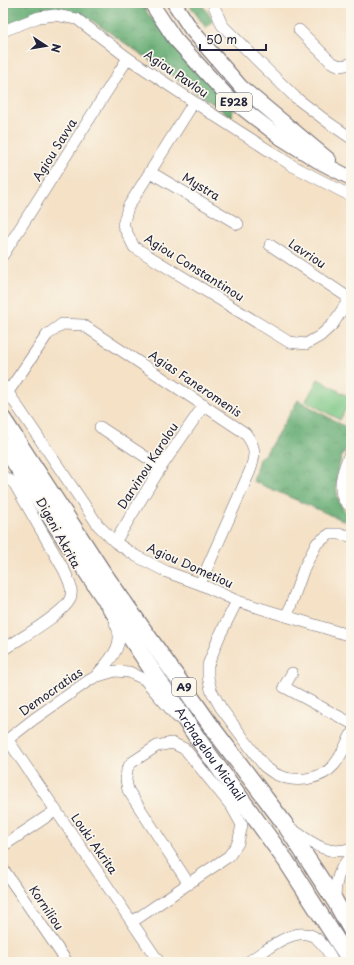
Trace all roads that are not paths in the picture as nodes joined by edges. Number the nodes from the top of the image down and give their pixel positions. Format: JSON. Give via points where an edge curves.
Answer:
{"nodes":[{"id":1,"x":150,"y":3,"type":"edge"},
{"id":2,"x":174,"y":3,"type":"edge"},
{"id":3,"x":214,"y":3,"type":"edge"},
{"id":4,"x":299,"y":30,"type":"dead end"},
{"id":5,"x":3,"y":31,"type":"edge"},
{"id":6,"x":128,"y":58,"type":"junction"},
{"id":7,"x":351,"y":64,"type":"edge"},
{"id":8,"x":194,"y":102,"type":"junction"},
{"id":9,"x":351,"y":138,"type":"edge"},
{"id":10,"x":150,"y":172,"type":"junction"},
{"id":11,"x":346,"y":175,"type":"edge"},
{"id":12,"x":351,"y":196,"type":"edge"},
{"id":13,"x":238,"y":224,"type":"dead end"},
{"id":14,"x":270,"y":245,"type":"dead end"},
{"id":15,"x":3,"y":256,"type":"edge"},
{"id":16,"x":350,"y":297,"type":"edge"},
{"id":17,"x":5,"y":388,"type":"edge"},
{"id":18,"x":204,"y":405,"type":"junction"},
{"id":19,"x":3,"y":419,"type":"edge"},
{"id":20,"x":100,"y":427,"type":"dead end"},
{"id":21,"x":3,"y":445,"type":"edge"},
{"id":22,"x":351,"y":452,"type":"edge"},
{"id":23,"x":161,"y":467,"type":"junction"},
{"id":24,"x":3,"y":476,"type":"edge"},
{"id":25,"x":351,"y":507,"type":"edge"},
{"id":26,"x":351,"y":536,"type":"edge"},
{"id":27,"x":115,"y":542,"type":"junction"},
{"id":28,"x":78,"y":547,"type":"junction"},
{"id":29,"x":200,"y":584,"type":"junction"},
{"id":30,"x":106,"y":595,"type":"junction"},
{"id":31,"x":237,"y":601,"type":"junction"},
{"id":32,"x":287,"y":616,"type":"junction"},
{"id":33,"x":351,"y":636,"type":"edge"},
{"id":34,"x":3,"y":650,"type":"edge"},
{"id":35,"x":292,"y":673,"type":"dead end"},
{"id":36,"x":95,"y":677,"type":"junction"},
{"id":37,"x":351,"y":723,"type":"edge"},
{"id":38,"x":351,"y":735,"type":"edge"},
{"id":39,"x":5,"y":742,"type":"edge"},
{"id":40,"x":200,"y":742,"type":"junction"},
{"id":41,"x":55,"y":810,"type":"junction"},
{"id":42,"x":284,"y":823,"type":"junction"},
{"id":43,"x":3,"y":846,"type":"edge"},
{"id":44,"x":351,"y":848,"type":"edge"},
{"id":45,"x":351,"y":856,"type":"edge"},
{"id":46,"x":3,"y":869,"type":"edge"},
{"id":47,"x":189,"y":884,"type":"junction"},
{"id":48,"x":335,"y":901,"type":"junction"},
{"id":49,"x":132,"y":922,"type":"junction"},
{"id":50,"x":351,"y":930,"type":"edge"},
{"id":51,"x":333,"y":934,"type":"junction"},
{"id":52,"x":67,"y":962,"type":"edge"},
{"id":53,"x":159,"y":962,"type":"edge"},
{"id":54,"x":248,"y":962,"type":"edge"},
{"id":55,"x":334,"y":962,"type":"edge"},
{"id":56,"x":345,"y":962,"type":"edge"},
{"id":57,"x":351,"y":962,"type":"edge"}],
"edges":[{"from":1,"to":11,"type":"main road","number":"E928","via":[[175,39],[228,97],[281,138]]},
{"from":2,"to":11,"type":"main road","number":"E928","via":[[191,29],[241,87]]},
{"from":3,"to":9,"type":"street","via":[[222,25],[258,61],[295,97]]},
{"from":4,"to":7,"type":"street","via":[[331,62],[340,66]]},
{"from":5,"to":6,"type":"street","name":"Agiou Pavlou","via":[[39,17],[55,15],[77,19]]},
{"from":6,"to":8,"type":"street","name":"Agiou Pavlou"},
{"from":6,"to":15,"type":"street","name":"Agiou Savva"},
{"from":8,"to":10,"type":"street","name":"Agiou Constantinou"},
{"from":8,"to":12,"type":"street","name":"Agiou Pavlou","via":[[293,166]]},
{"from":10,"to":13,"type":"street","name":"Mystra"},
{"from":10,"to":16,"type":"street","name":"Agiou Constantinou","via":[[128,207],[123,225],[134,247],[289,342],[306,344],[320,336],[333,324]]},
{"from":14,"to":16,"type":"street","name":"Lavriou"},
{"from":17,"to":18,"type":"street","name":"Agias Faneromenis","via":[[47,335],[62,324],[83,325]]},
{"from":17,"to":27,"type":"street","name":"Agiou Dometiou","via":[[98,525]]},
{"from":18,"to":23,"type":"street","name":"Darvinou Karolou"},
{"from":18,"to":29,"type":"street","name":"Agias Faneromenis","via":[[245,433],[252,442],[255,457]]},
{"from":19,"to":28,"type":"highway","name":"Archagelou Michail","number":"A9"},
{"from":20,"to":23,"type":"street"},
{"from":21,"to":28,"type":"highway","name":"Archagelou Michail","number":"A9"},
{"from":22,"to":25,"type":"street","via":[[342,480],[344,500]]},
{"from":23,"to":27,"type":"street","name":"Darvinou Karolou"},
{"from":24,"to":34,"type":"street","name":"Digeni Akrita","via":[[14,483],[71,585],[70,600],[60,612]]},
{"from":26,"to":32,"type":"street","via":[[330,534],[317,543],[304,568]]},
{"from":27,"to":29,"type":"street","name":"Agiou Dometiou","via":[[167,572]]},
{"from":28,"to":30,"type":"highway","name":"Archagelou Michail","number":"A9"},
{"from":28,"to":30,"type":"highway","name":"Archagelou Michail","number":"A9","via":[[92,580]]},
{"from":29,"to":31,"type":"street","name":"Agiou Dometiou"},
{"from":30,"to":36,"type":"street","name":"Democratias","via":[[119,628],[120,638],[114,655]]},
{"from":30,"to":40,"type":"highway","name":"Archagelou Michail","number":"A9"},
{"from":30,"to":42,"type":"highway","name":"Archagelou Michail","number":"A9","via":[[214,730]]},
{"from":31,"to":32,"type":"street","name":"Agiou Dometiou"},
{"from":31,"to":38,"type":"street","via":[[208,665],[210,690],[264,766],[280,777],[299,780],[314,777],[335,765]]},
{"from":32,"to":33,"type":"street","name":"Agiou Dometiou"},
{"from":35,"to":37,"type":"street","via":[[284,687]]},
{"from":36,"to":39,"type":"street","name":"Democratias"},
{"from":36,"to":40,"type":"street","name":"Democratias","via":[[115,671],[129,672],[144,679]]},
{"from":39,"to":41,"type":"street","name":"Louki Akrita"},
{"from":40,"to":51,"type":"highway","name":"Archagelou Michail","number":"A9","via":[[286,861]]},
{"from":41,"to":43,"type":"street"},
{"from":41,"to":49,"type":"street","name":"Louki Akrita"},
{"from":42,"to":44,"type":"street","via":[[321,848],[334,851]]},
{"from":42,"to":48,"type":"highway","name":"Archagelou Michail","number":"A9"},
{"from":45,"to":48,"type":"street","via":[[338,874]]},
{"from":46,"to":52,"type":"street","name":"Korniliou"},
{"from":47,"to":47,"type":"street","via":[[229,856],[238,843],[242,825],[232,808],[185,749],[172,743],[157,746],[131,763],[127,769],[126,780],[128,790]]},
{"from":47,"to":49,"type":"street"},
{"from":48,"to":50,"type":"highway","name":"Archagelou Michail","number":"A9"},
{"from":49,"to":53,"type":"street","name":"Louki Akrita"},
{"from":51,"to":56,"type":"highway"},
{"from":51,"to":57,"type":"highway","name":"Archagelou Michail","number":"A9"},
{"from":54,"to":55,"type":"street","via":[[279,942],[301,933],[317,938]]}]}
